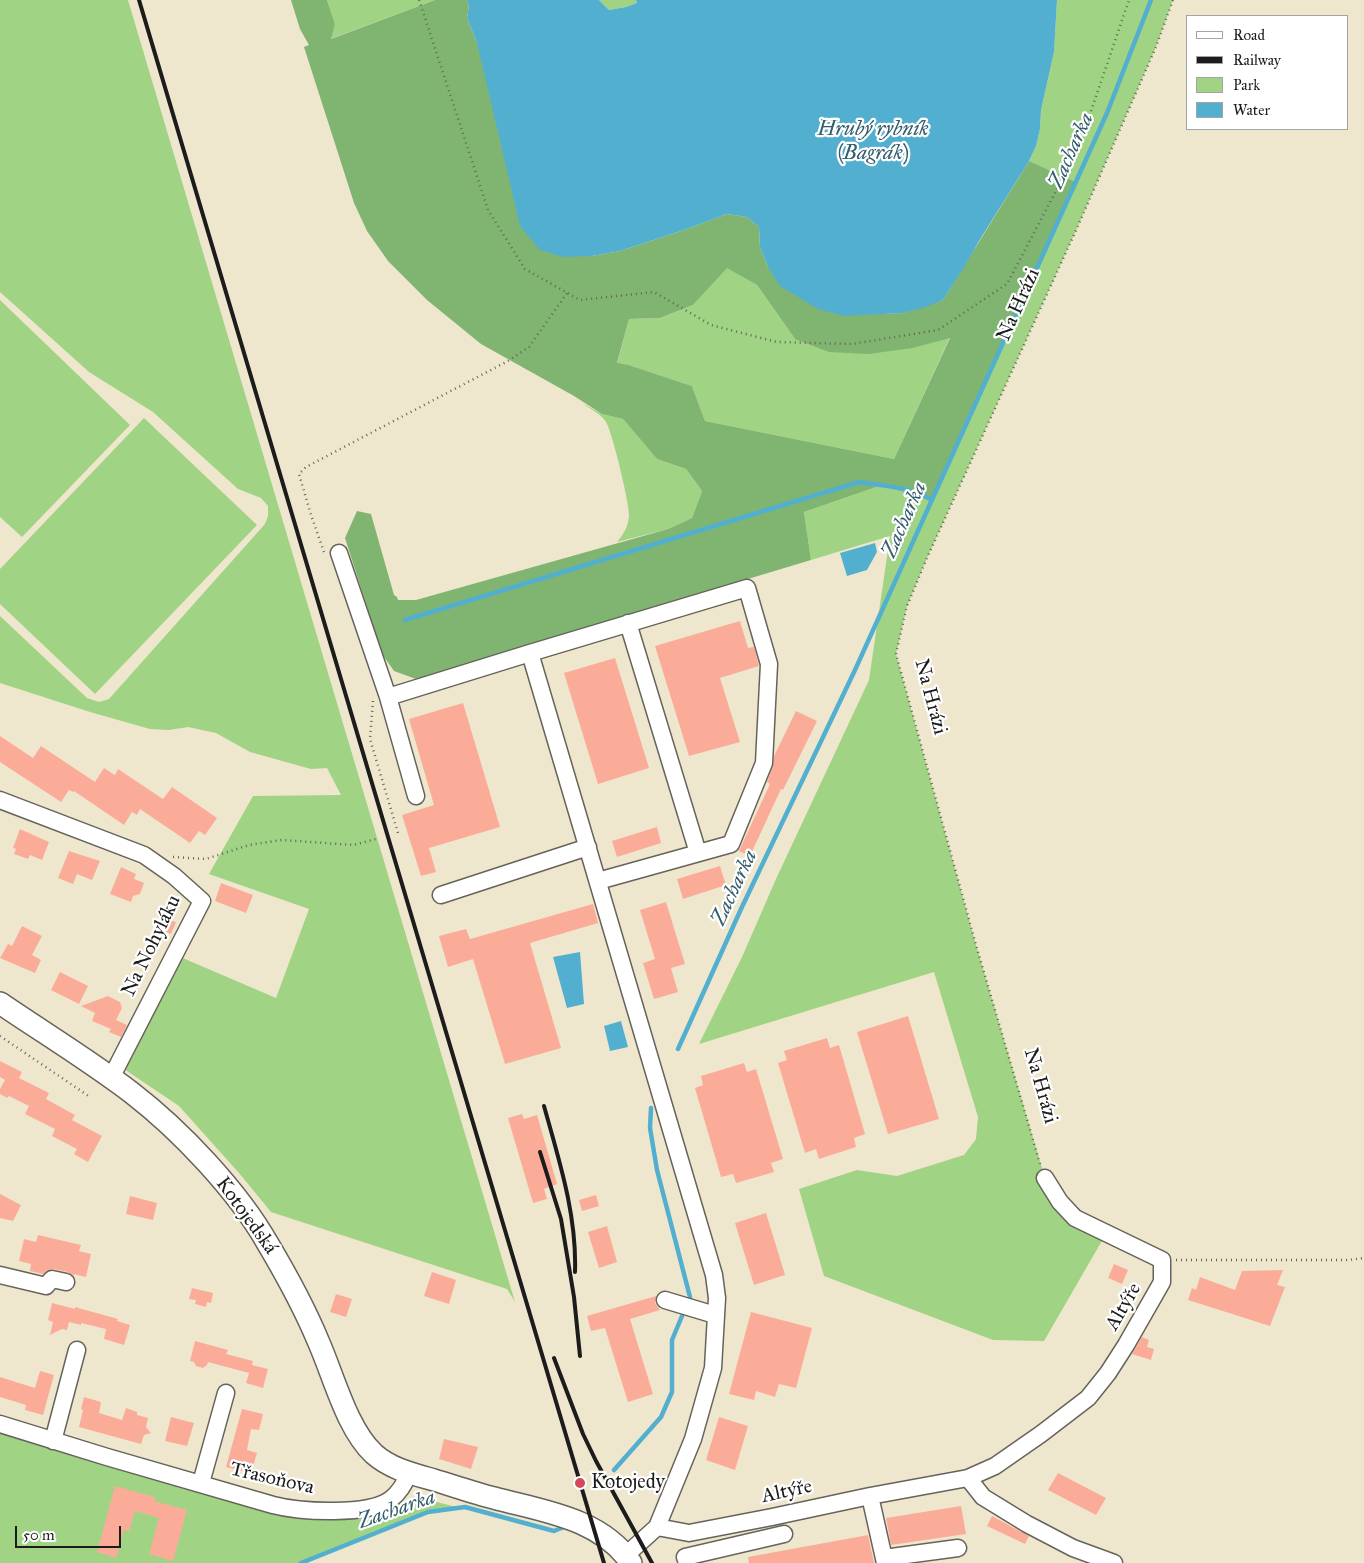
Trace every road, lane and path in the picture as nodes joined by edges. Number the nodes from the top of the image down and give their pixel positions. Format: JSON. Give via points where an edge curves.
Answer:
{"nodes":[{"id":1,"x":419,"y":0,"type":"edge"},
{"id":2,"x":1128,"y":0,"type":"edge"},
{"id":3,"x":1173,"y":0,"type":"edge"},
{"id":4,"x":566,"y":293,"type":"junction"},
{"id":5,"x":331,"y":552,"type":"joint"},
{"id":6,"x":628,"y":623,"type":"junction"},
{"id":7,"x":530,"y":653,"type":"junction"},
{"id":8,"x":381,"y":699,"type":"junction"},
{"id":9,"x":416,"y":796,"type":"dead end"},
{"id":10,"x":0,"y":800,"type":"edge"},
{"id":11,"x":398,"y":833,"type":"dead end"},
{"id":12,"x":376,"y":839,"type":"dead end"},
{"id":13,"x":588,"y":847,"type":"junction"},
{"id":14,"x":698,"y":853,"type":"junction"},
{"id":15,"x":171,"y":857,"type":"dead end"},
{"id":16,"x":598,"y":881,"type":"junction"},
{"id":17,"x":441,"y":895,"type":"dead end"},
{"id":18,"x":0,"y":1003,"type":"edge"},
{"id":19,"x":0,"y":1036,"type":"edge"},
{"id":20,"x":111,"y":1078,"type":"junction"},
{"id":21,"x":90,"y":1097,"type":"dead end"},
{"id":22,"x":1045,"y":1178,"type":"joint"},
{"id":23,"x":1364,"y":1258,"type":"edge"},
{"id":24,"x":1162,"y":1260,"type":"junction"},
{"id":25,"x":0,"y":1275,"type":"edge"},
{"id":26,"x":66,"y":1282,"type":"dead end"},
{"id":27,"x":664,"y":1300,"type":"dead end"},
{"id":28,"x":715,"y":1315,"type":"junction"},
{"id":29,"x":78,"y":1350,"type":"dead end"},
{"id":30,"x":226,"y":1393,"type":"dead end"},
{"id":31,"x":0,"y":1424,"type":"edge"},
{"id":32,"x":53,"y":1441,"type":"junction"},
{"id":33,"x":417,"y":1476,"type":"junction"},
{"id":34,"x":968,"y":1478,"type":"junction"},
{"id":35,"x":201,"y":1483,"type":"junction"},
{"id":36,"x":870,"y":1496,"type":"junction"},
{"id":37,"x":657,"y":1527,"type":"junction"},
{"id":38,"x":784,"y":1534,"type":"dead end"},
{"id":39,"x":958,"y":1548,"type":"dead end"},
{"id":40,"x":628,"y":1559,"type":"edge"},
{"id":41,"x":885,"y":1560,"type":"edge"},
{"id":42,"x":687,"y":1563,"type":"edge"},
{"id":43,"x":1114,"y":1563,"type":"edge"}],
"edges":[{"from":1,"to":4,"type":"path","via":[[488,210],[525,269]]},
{"from":2,"to":4,"type":"path","via":[[1078,149],[1007,284],[938,330],[852,344],[777,342],[711,325],[654,292],[580,300]]},
{"from":3,"to":22,"type":"path","name":"Na Hrázi","via":[[1156,48],[1095,188],[927,558],[907,606],[896,654]]},
{"from":4,"to":5,"type":"path","via":[[529,347],[306,467],[299,474]]},
{"from":5,"to":8,"type":"street"},
{"from":6,"to":7,"type":"street"},
{"from":6,"to":14,"type":"street"},
{"from":6,"to":14,"type":"street","via":[[747,588],[769,664],[764,763],[731,844]]},
{"from":7,"to":8,"type":"street"},
{"from":7,"to":13,"type":"street"},
{"from":8,"to":9,"type":"street"},
{"from":8,"to":11,"type":"path","via":[[370,739]]},
{"from":10,"to":20,"type":"street","name":"Na Nohyláku","via":[[144,855],[202,901]]},
{"from":12,"to":15,"type":"path","via":[[353,845],[282,840],[249,845],[206,859]]},
{"from":13,"to":16,"type":"street"},
{"from":13,"to":17,"type":"street"},
{"from":14,"to":16,"type":"street"},
{"from":16,"to":28,"type":"street","via":[[714,1275]]},
{"from":18,"to":20,"type":"main road","name":"Kotojedská"},
{"from":19,"to":21,"type":"path"},
{"from":20,"to":33,"type":"main road","name":"Kotojedská","via":[[170,1126],[240,1202],[293,1290],[359,1437],[380,1459]]},
{"from":22,"to":24,"type":"street","via":[[1075,1218]]},
{"from":23,"to":24,"type":"path"},
{"from":24,"to":34,"type":"street","name":"Altýře","via":[[1162,1282],[1126,1345],[1088,1398],[995,1466]]},
{"from":25,"to":26,"type":"street","via":[[46,1286],[52,1279]]},
{"from":27,"to":28,"type":"street"},
{"from":28,"to":37,"type":"street","via":[[712,1368],[693,1439]]},
{"from":29,"to":32,"type":"street"},
{"from":30,"to":35,"type":"street","name":"Třasoňova"},
{"from":31,"to":32,"type":"street","name":"Třasoňova"},
{"from":32,"to":35,"type":"street","name":"Třasoňova"},
{"from":33,"to":35,"type":"street","name":"Třasoňova","via":[[384,1502],[364,1508],[314,1512],[285,1508]]},
{"from":33,"to":40,"type":"main road","name":"Kotojedská","via":[[573,1521],[604,1535]]},
{"from":34,"to":36,"type":"street","name":"Altýře"},
{"from":34,"to":43,"type":"street","via":[[983,1497],[1028,1524],[1073,1548]]},
{"from":36,"to":37,"type":"street","name":"Altýře","via":[[689,1533]]},
{"from":36,"to":41,"type":"street"},
{"from":37,"to":40,"type":"street"},
{"from":38,"to":42,"type":"street","via":[[685,1557]]},
{"from":39,"to":41,"type":"street"}]}
